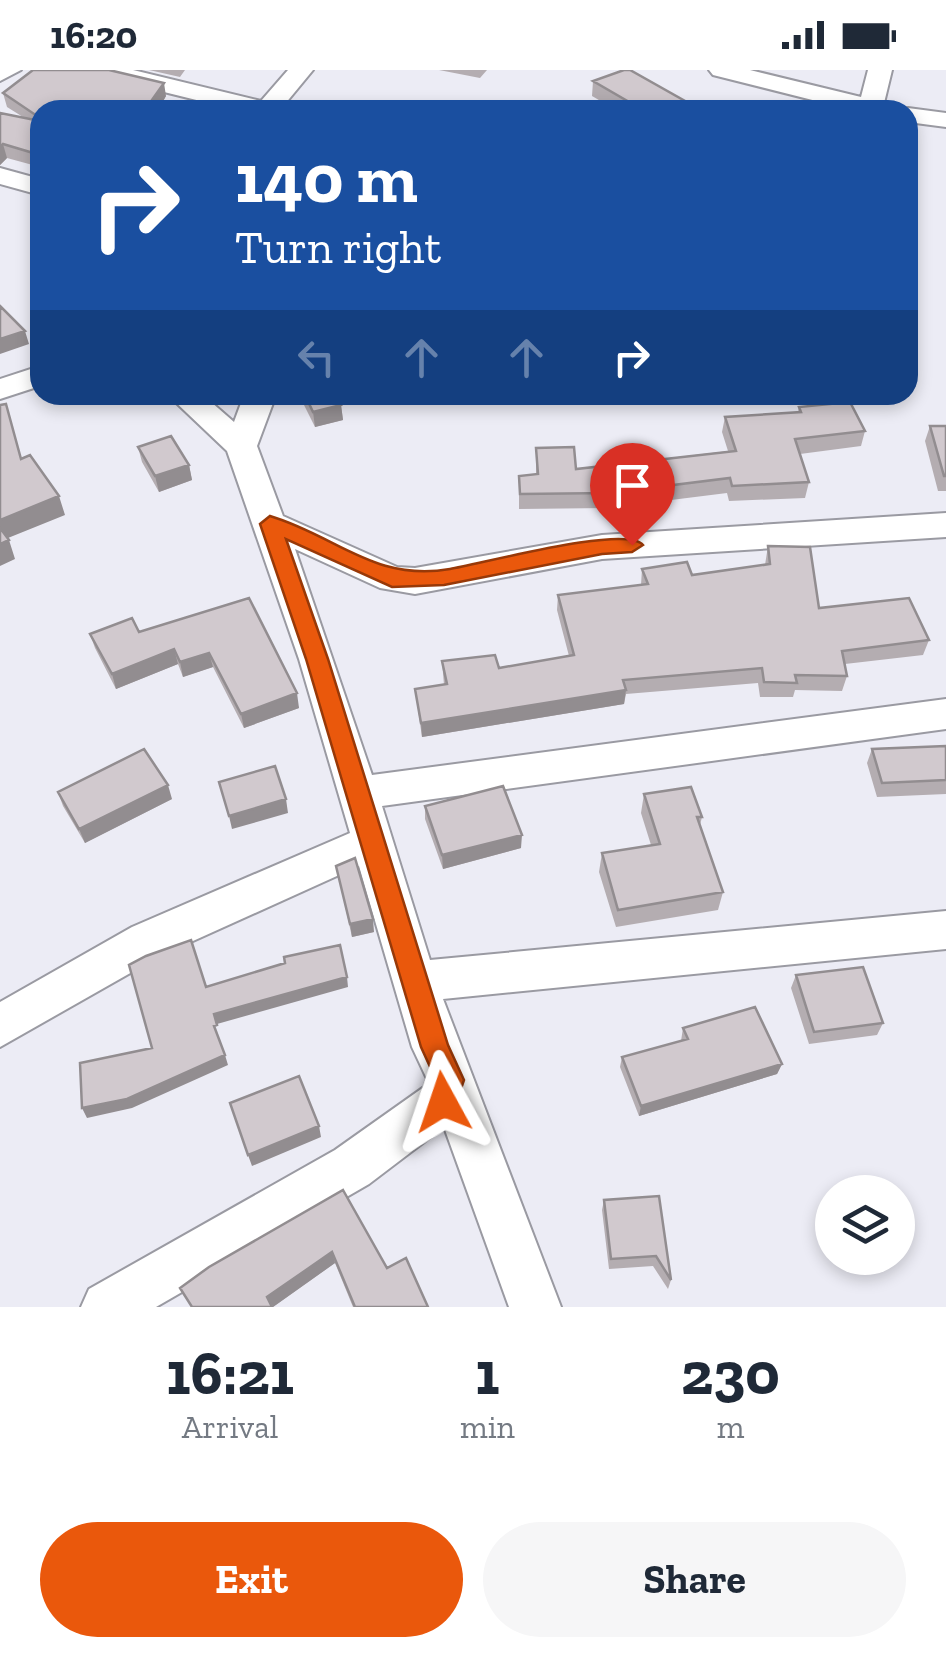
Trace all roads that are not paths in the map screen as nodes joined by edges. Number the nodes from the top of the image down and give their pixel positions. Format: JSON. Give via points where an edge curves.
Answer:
{"nodes":[{"id":1,"x":9,"y":70,"type":"edge"},
{"id":2,"x":103,"y":70,"type":"edge"},
{"id":3,"x":301,"y":70,"type":"edge"},
{"id":4,"x":721,"y":70,"type":"edge"},
{"id":5,"x":880,"y":70,"type":"edge"},
{"id":6,"x":0,"y":74,"type":"edge"},
{"id":7,"x":226,"y":100,"type":"edge"},
{"id":8,"x":276,"y":100,"type":"edge"},
{"id":9,"x":840,"y":100,"type":"edge"},
{"id":10,"x":877,"y":100,"type":"edge"},
{"id":11,"x":918,"y":116,"type":"edge"},
{"id":12,"x":946,"y":120,"type":"edge"},
{"id":13,"x":0,"y":176,"type":"edge"},
{"id":14,"x":30,"y":184,"type":"edge"},
{"id":15,"x":30,"y":379,"type":"edge"},
{"id":16,"x":0,"y":389,"type":"edge"},
{"id":17,"x":195,"y":405,"type":"edge"},
{"id":18,"x":256,"y":405,"type":"edge"},
{"id":19,"x":241,"y":446,"type":"junction"},
{"id":20,"x":270,"y":524,"type":"junction"},
{"id":21,"x":946,"y":525,"type":"edge"},
{"id":22,"x":946,"y":714,"type":"edge"},
{"id":23,"x":357,"y":793,"type":"junction"},
{"id":24,"x":372,"y":842,"type":"junction"},
{"id":25,"x":946,"y":930,"type":"edge"},
{"id":26,"x":415,"y":982,"type":"junction"},
{"id":27,"x":0,"y":1026,"type":"edge"},
{"id":28,"x":450,"y":1080,"type":"junction"},
{"id":29,"x":106,"y":1307,"type":"edge"},
{"id":30,"x":535,"y":1307,"type":"edge"}],
"edges":[{"from":1,"to":6,"type":"street"},
{"from":2,"to":7,"type":"street"},
{"from":3,"to":8,"type":"street"},
{"from":4,"to":9,"type":"street"},
{"from":5,"to":10,"type":"street"},
{"from":11,"to":12,"type":"street"},
{"from":13,"to":14,"type":"street"},
{"from":15,"to":16,"type":"street"},
{"from":17,"to":19,"type":"street"},
{"from":18,"to":19,"type":"street"},
{"from":19,"to":20,"type":"street"},
{"from":20,"to":21,"type":"street","via":[[392,579],[415,580],[602,546]]},
{"from":20,"to":23,"type":"street"},
{"from":22,"to":23,"type":"street"},
{"from":23,"to":24,"type":"street"},
{"from":24,"to":26,"type":"street"},
{"from":24,"to":27,"type":"street","via":[[147,941]]},
{"from":25,"to":26,"type":"street"},
{"from":26,"to":28,"type":"street"},
{"from":28,"to":29,"type":"street","via":[[443,1102],[352,1167]]},
{"from":28,"to":30,"type":"street"}]}
